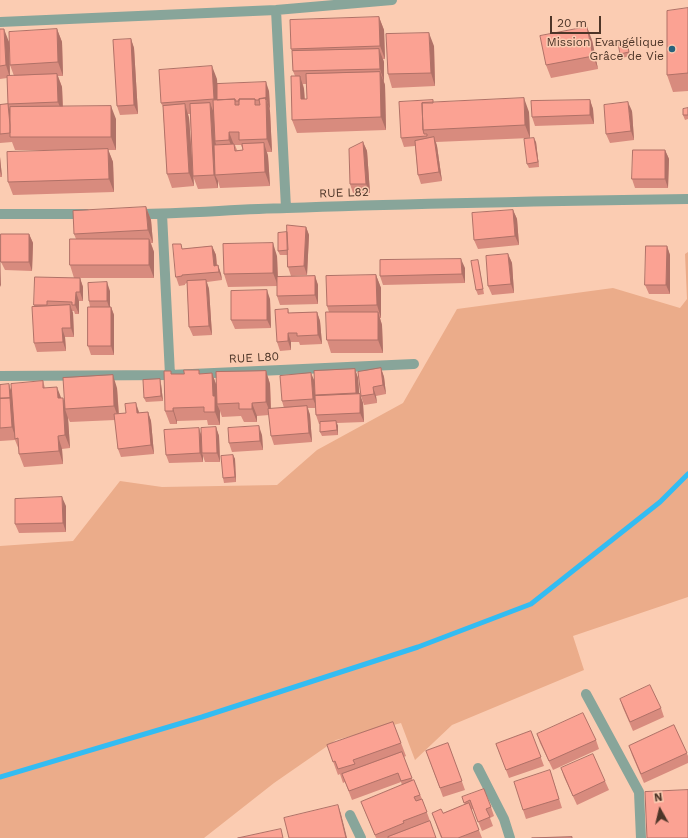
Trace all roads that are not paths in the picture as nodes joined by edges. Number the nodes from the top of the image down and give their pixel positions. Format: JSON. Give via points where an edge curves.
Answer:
{"nodes":[{"id":1,"x":392,"y":0,"type":"edge"},
{"id":2,"x":375,"y":1,"type":"edge"},
{"id":3,"x":276,"y":10,"type":"junction"},
{"id":4,"x":0,"y":22,"type":"edge"},
{"id":5,"x":688,"y":199,"type":"edge"},
{"id":6,"x":286,"y":208,"type":"junction"},
{"id":7,"x":0,"y":214,"type":"edge"},
{"id":8,"x":92,"y":214,"type":"edge"},
{"id":9,"x":123,"y":214,"type":"edge"},
{"id":10,"x":162,"y":214,"type":"junction"},
{"id":11,"x":414,"y":364,"type":"dead end"},
{"id":12,"x":170,"y":375,"type":"junction"},
{"id":13,"x":0,"y":376,"type":"edge"},
{"id":14,"x":586,"y":694,"type":"dead end"},
{"id":15,"x":478,"y":768,"type":"dead end"},
{"id":16,"x":350,"y":815,"type":"dead end"},
{"id":17,"x":361,"y":838,"type":"edge"},
{"id":18,"x":510,"y":838,"type":"edge"},
{"id":19,"x":641,"y":838,"type":"edge"}],
"edges":[{"from":1,"to":2,"type":"street"},
{"from":2,"to":3,"type":"street"},
{"from":3,"to":4,"type":"street"},
{"from":3,"to":6,"type":"street"},
{"from":5,"to":6,"type":"street","name":"RUE L82"},
{"from":6,"to":10,"type":"street","name":"RUE L82"},
{"from":7,"to":8,"type":"street"},
{"from":9,"to":10,"type":"street","name":"RUE L82"},
{"from":10,"to":12,"type":"street"},
{"from":11,"to":12,"type":"street","name":"RUE L80"},
{"from":12,"to":13,"type":"street","name":"RUE L80"},
{"from":14,"to":19,"type":"street","via":[[639,792]]},
{"from":15,"to":18,"type":"street","via":[[504,819]]},
{"from":16,"to":17,"type":"street"}]}
